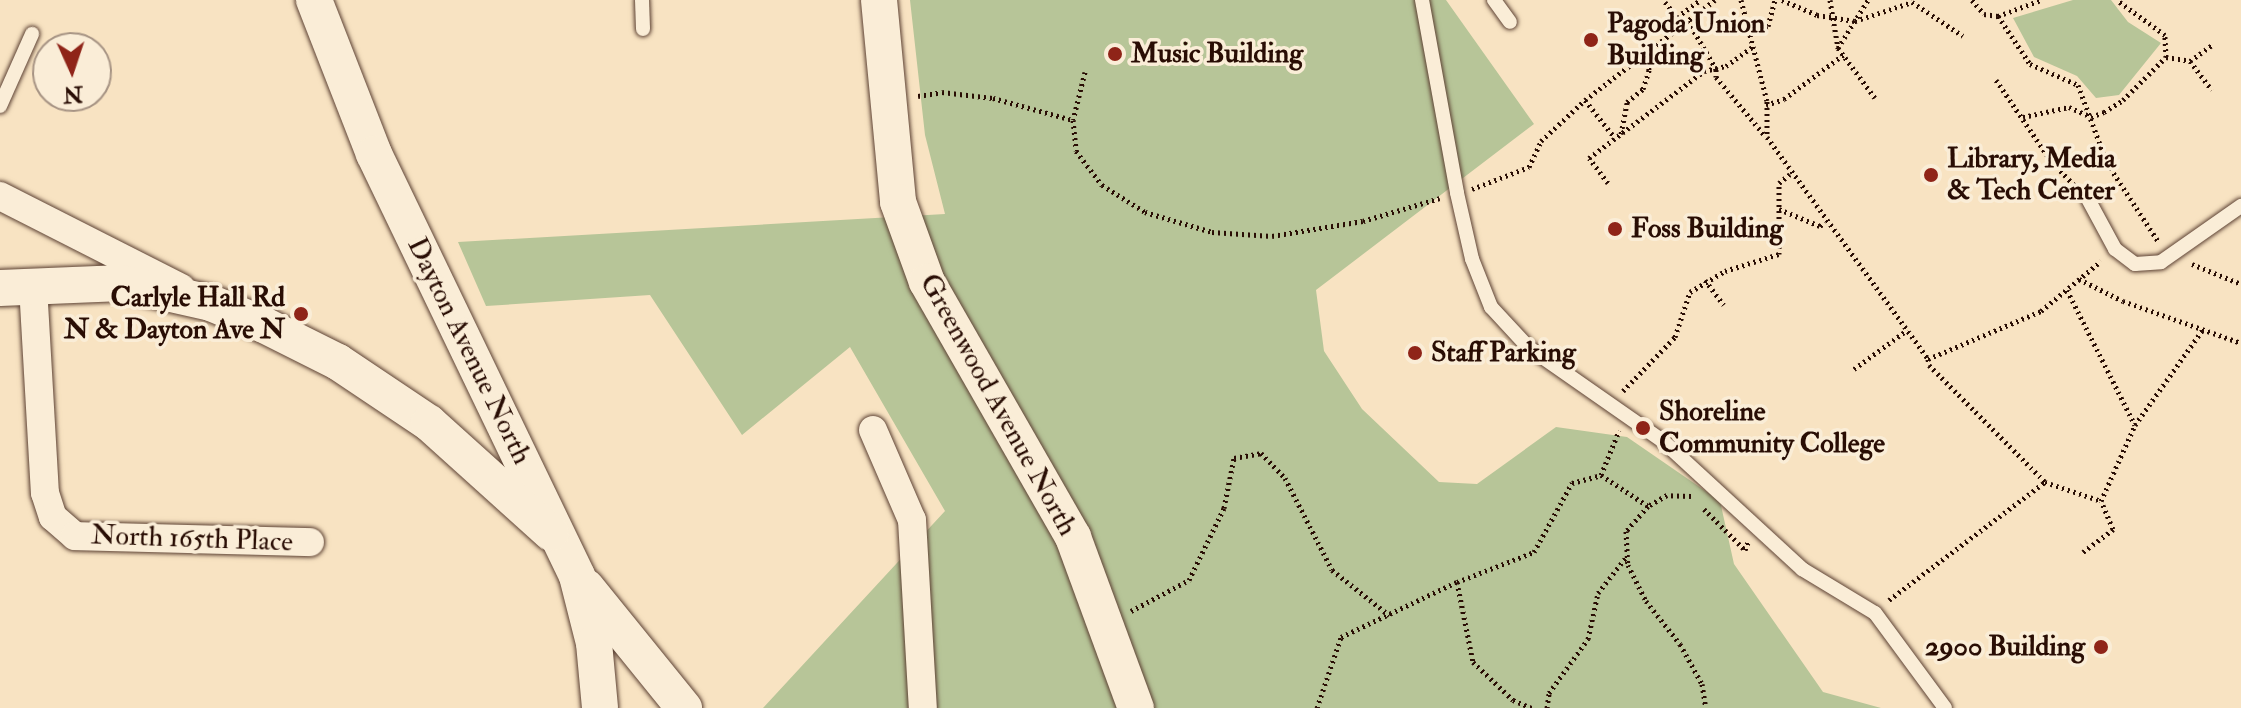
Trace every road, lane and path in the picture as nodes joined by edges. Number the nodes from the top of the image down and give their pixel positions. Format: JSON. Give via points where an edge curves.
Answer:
{"nodes":[{"id":1,"x":314,"y":0,"type":"edge"},
{"id":2,"x":642,"y":0,"type":"edge"},
{"id":3,"x":879,"y":0,"type":"edge"},
{"id":4,"x":1422,"y":0,"type":"edge"},
{"id":5,"x":1494,"y":0,"type":"edge"},
{"id":6,"x":1700,"y":0,"type":"edge"},
{"id":7,"x":1715,"y":0,"type":"edge"},
{"id":8,"x":1741,"y":0,"type":"edge"},
{"id":9,"x":1775,"y":0,"type":"edge"},
{"id":10,"x":1782,"y":0,"type":"edge"},
{"id":11,"x":1830,"y":0,"type":"edge"},
{"id":12,"x":1868,"y":0,"type":"edge"},
{"id":13,"x":1972,"y":0,"type":"edge"},
{"id":14,"x":2041,"y":0,"type":"edge"},
{"id":15,"x":2117,"y":0,"type":"edge"},
{"id":16,"x":1665,"y":2,"type":"edge"},
{"id":17,"x":1998,"y":16,"type":"junction"},
{"id":18,"x":1831,"y":18,"type":"junction"},
{"id":19,"x":1688,"y":21,"type":"junction"},
{"id":20,"x":1855,"y":21,"type":"junction"},
{"id":21,"x":1510,"y":22,"type":"dead end"},
{"id":22,"x":643,"y":29,"type":"dead end"},
{"id":23,"x":1749,"y":33,"type":"junction"},
{"id":24,"x":32,"y":34,"type":"dead end"},
{"id":25,"x":1963,"y":36,"type":"dead end"},
{"id":26,"x":2213,"y":44,"type":"dead end"},
{"id":27,"x":1753,"y":47,"type":"junction"},
{"id":28,"x":1838,"y":48,"type":"junction"},
{"id":29,"x":1646,"y":52,"type":"junction"},
{"id":30,"x":1843,"y":55,"type":"junction"},
{"id":31,"x":2166,"y":57,"type":"junction"},
{"id":32,"x":2190,"y":61,"type":"junction"},
{"id":33,"x":1716,"y":69,"type":"junction"},
{"id":34,"x":1085,"y":72,"type":"dead end"},
{"id":35,"x":1996,"y":80,"type":"dead end"},
{"id":36,"x":2212,"y":90,"type":"dead end"},
{"id":37,"x":1875,"y":98,"type":"dead end"},
{"id":38,"x":1585,"y":100,"type":"junction"},
{"id":39,"x":886,"y":102,"type":"junction"},
{"id":40,"x":1766,"y":105,"type":"junction"},
{"id":41,"x":0,"y":106,"type":"edge"},
{"id":42,"x":2023,"y":117,"type":"junction"},
{"id":43,"x":2091,"y":117,"type":"junction"},
{"id":44,"x":1073,"y":120,"type":"junction"},
{"id":45,"x":1618,"y":136,"type":"junction"},
{"id":46,"x":1767,"y":137,"type":"junction"},
{"id":47,"x":1790,"y":174,"type":"junction"},
{"id":48,"x":1608,"y":183,"type":"dead end"},
{"id":49,"x":1457,"y":193,"type":"junction"},
{"id":50,"x":0,"y":196,"type":"edge"},
{"id":51,"x":2088,"y":199,"type":"joint"},
{"id":52,"x":2241,"y":206,"type":"edge"},
{"id":53,"x":1779,"y":209,"type":"junction"},
{"id":54,"x":1825,"y":222,"type":"junction"},
{"id":55,"x":2115,"y":249,"type":"junction"},
{"id":56,"x":2172,"y":255,"type":"junction"},
{"id":57,"x":2079,"y":279,"type":"junction"},
{"id":58,"x":1705,"y":280,"type":"junction"},
{"id":59,"x":2241,"y":284,"type":"edge"},
{"id":60,"x":16,"y":287,"type":"edge"},
{"id":61,"x":2067,"y":290,"type":"junction"},
{"id":62,"x":211,"y":303,"type":"junction"},
{"id":63,"x":1724,"y":305,"type":"dead end"},
{"id":64,"x":2204,"y":328,"type":"junction"},
{"id":65,"x":1907,"y":330,"type":"junction"},
{"id":66,"x":2241,"y":343,"type":"edge"},
{"id":67,"x":1928,"y":359,"type":"junction"},
{"id":68,"x":1854,"y":369,"type":"dead end"},
{"id":69,"x":1623,"y":391,"type":"dead end"},
{"id":70,"x":492,"y":400,"type":"junction"},
{"id":71,"x":2135,"y":425,"type":"junction"},
{"id":72,"x":1620,"y":428,"type":"dead end"},
{"id":73,"x":873,"y":430,"type":"dead end"},
{"id":74,"x":451,"y":444,"type":"junction"},
{"id":75,"x":1601,"y":475,"type":"junction"},
{"id":76,"x":2045,"y":482,"type":"junction"},
{"id":77,"x":2101,"y":501,"type":"junction"},
{"id":78,"x":1648,"y":506,"type":"junction"},
{"id":79,"x":1757,"y":525,"type":"junction"},
{"id":80,"x":555,"y":537,"type":"junction"},
{"id":81,"x":310,"y":542,"type":"dead end"},
{"id":82,"x":2083,"y":552,"type":"dead end"},
{"id":83,"x":1628,"y":555,"type":"junction"},
{"id":84,"x":577,"y":576,"type":"junction"},
{"id":85,"x":1457,"y":582,"type":"junction"},
{"id":86,"x":1890,"y":601,"type":"dead end"},
{"id":87,"x":1389,"y":615,"type":"junction"},
{"id":88,"x":1106,"y":623,"type":"junction"},
{"id":89,"x":655,"y":675,"type":"junction"},
{"id":90,"x":600,"y":700,"type":"edge"},
{"id":91,"x":684,"y":708,"type":"edge"},
{"id":92,"x":923,"y":708,"type":"edge"},
{"id":93,"x":1136,"y":708,"type":"edge"},
{"id":94,"x":1317,"y":708,"type":"edge"},
{"id":95,"x":1532,"y":708,"type":"edge"},
{"id":96,"x":1547,"y":708,"type":"edge"},
{"id":97,"x":1706,"y":708,"type":"edge"},
{"id":98,"x":1945,"y":708,"type":"edge"}],
"edges":[{"from":1,"to":70,"type":"street","name":"Dayton Avenue North","via":[[374,154]]},
{"from":2,"to":22,"type":"lane"},
{"from":3,"to":39,"type":"street","name":"Greenwood Avenue North"},
{"from":4,"to":49,"type":"lane"},
{"from":5,"to":21,"type":"lane"},
{"from":6,"to":16,"type":"path","via":[[1677,17]]},
{"from":7,"to":19,"type":"path"},
{"from":8,"to":23,"type":"path"},
{"from":9,"to":23,"type":"path","via":[[1768,26]]},
{"from":10,"to":18,"type":"path"},
{"from":11,"to":18,"type":"path"},
{"from":12,"to":20,"type":"path"},
{"from":13,"to":17,"type":"path","via":[[1984,14]]},
{"from":14,"to":17,"type":"path"},
{"from":15,"to":31,"type":"path","via":[[2165,35]]},
{"from":17,"to":43,"type":"path","via":[[2030,64],[2078,85]]},
{"from":18,"to":20,"type":"path"},
{"from":18,"to":28,"type":"path"},
{"from":19,"to":29,"type":"path"},
{"from":19,"to":33,"type":"path"},
{"from":20,"to":25,"type":"path","via":[[1912,2]]},
{"from":20,"to":28,"type":"path"},
{"from":23,"to":27,"type":"path"},
{"from":24,"to":41,"type":"lane"},
{"from":26,"to":32,"type":"path"},
{"from":27,"to":33,"type":"path"},
{"from":27,"to":40,"type":"path"},
{"from":28,"to":30,"type":"path"},
{"from":29,"to":38,"type":"path"},
{"from":29,"to":45,"type":"path","via":[[1646,80],[1627,102]]},
{"from":30,"to":37,"type":"path"},
{"from":30,"to":40,"type":"path","via":[[1784,99]]},
{"from":31,"to":32,"type":"path"},
{"from":31,"to":43,"type":"path","via":[[2123,100]]},
{"from":32,"to":36,"type":"path"},
{"from":33,"to":45,"type":"path","via":[[1704,71]]},
{"from":33,"to":46,"type":"path","via":[[1716,77]]},
{"from":34,"to":44,"type":"path"},
{"from":35,"to":42,"type":"path"},
{"from":38,"to":45,"type":"path"},
{"from":38,"to":49,"type":"path","via":[[1541,141],[1529,167]]},
{"from":39,"to":44,"type":"path","via":[[942,92],[993,98]]},
{"from":39,"to":88,"type":"street","name":"Greenwood Avenue North","via":[[898,202],[927,282],[1073,537]]},
{"from":40,"to":46,"type":"path"},
{"from":42,"to":43,"type":"path","via":[[2069,107]]},
{"from":42,"to":51,"type":"path","via":[[2052,162]]},
{"from":43,"to":56,"type":"path","via":[[2107,163]]},
{"from":44,"to":49,"type":"path","via":[[1076,151],[1102,185],[1145,212],[1212,232],[1272,236],[1363,221]]},
{"from":45,"to":48,"type":"path","via":[[1589,158]]},
{"from":46,"to":47,"type":"path"},
{"from":47,"to":53,"type":"path","via":[[1779,183]]},
{"from":47,"to":54,"type":"path"},
{"from":49,"to":79,"type":"lane","via":[[1481,290],[1516,337],[1664,442]]},
{"from":50,"to":62,"type":"street"},
{"from":51,"to":55,"type":"lane"},
{"from":52,"to":56,"type":"lane"},
{"from":53,"to":54,"type":"path","via":[[1820,226]]},
{"from":53,"to":58,"type":"path","via":[[1779,254]]},
{"from":54,"to":65,"type":"path"},
{"from":55,"to":56,"type":"lane","via":[[2135,264],[2161,262]]},
{"from":55,"to":57,"type":"path"},
{"from":56,"to":59,"type":"path"},
{"from":57,"to":61,"type":"path"},
{"from":57,"to":64,"type":"path","via":[[2123,301]]},
{"from":58,"to":63,"type":"path"},
{"from":58,"to":69,"type":"path","via":[[1684,303],[1675,337]]},
{"from":60,"to":62,"type":"street","via":[[122,283]]},
{"from":60,"to":81,"type":"street","name":"North 165th Place","via":[[45,493],[53,517],[75,536]]},
{"from":61,"to":67,"type":"path","via":[[2041,311]]},
{"from":61,"to":71,"type":"path"},
{"from":62,"to":74,"type":"street","via":[[338,362],[429,423]]},
{"from":64,"to":66,"type":"path"},
{"from":64,"to":71,"type":"path"},
{"from":65,"to":67,"type":"path"},
{"from":65,"to":68,"type":"path"},
{"from":67,"to":76,"type":"path"},
{"from":70,"to":74,"type":"street","via":[[489,422],[478,435]]},
{"from":70,"to":80,"type":"street","name":"Dayton Avenue North"},
{"from":71,"to":77,"type":"path"},
{"from":72,"to":75,"type":"path"},
{"from":73,"to":92,"type":"street","via":[[912,520]]},
{"from":74,"to":80,"type":"street"},
{"from":75,"to":78,"type":"path"},
{"from":75,"to":85,"type":"path","via":[[1572,483],[1534,552]]},
{"from":76,"to":77,"type":"path"},
{"from":76,"to":86,"type":"path"},
{"from":77,"to":82,"type":"path","via":[[2113,529]]},
{"from":78,"to":79,"type":"path","via":[[1667,495],[1689,494],[1745,550]]},
{"from":78,"to":83,"type":"path","via":[[1626,531]]},
{"from":79,"to":98,"type":"lane","via":[[1802,569],[1881,619]]},
{"from":80,"to":84,"type":"street","name":"Dayton Avenue North"},
{"from":83,"to":96,"type":"path","via":[[1598,593],[1588,639],[1549,693]]},
{"from":83,"to":97,"type":"path","via":[[1646,601],[1680,644],[1702,684]]},
{"from":84,"to":89,"type":"street"},
{"from":84,"to":90,"type":"street","name":"Dayton Avenue North"},
{"from":85,"to":87,"type":"path"},
{"from":85,"to":95,"type":"path","via":[[1473,662],[1513,700]]},
{"from":87,"to":88,"type":"path","via":[[1332,570],[1285,478],[1261,453],[1234,458],[1224,508],[1189,580]]},
{"from":87,"to":94,"type":"path","via":[[1341,637]]},
{"from":88,"to":93,"type":"street","name":"Greenwood Avenue North"},
{"from":89,"to":90,"type":"street","via":[[624,673]]},
{"from":89,"to":91,"type":"street"}]}
